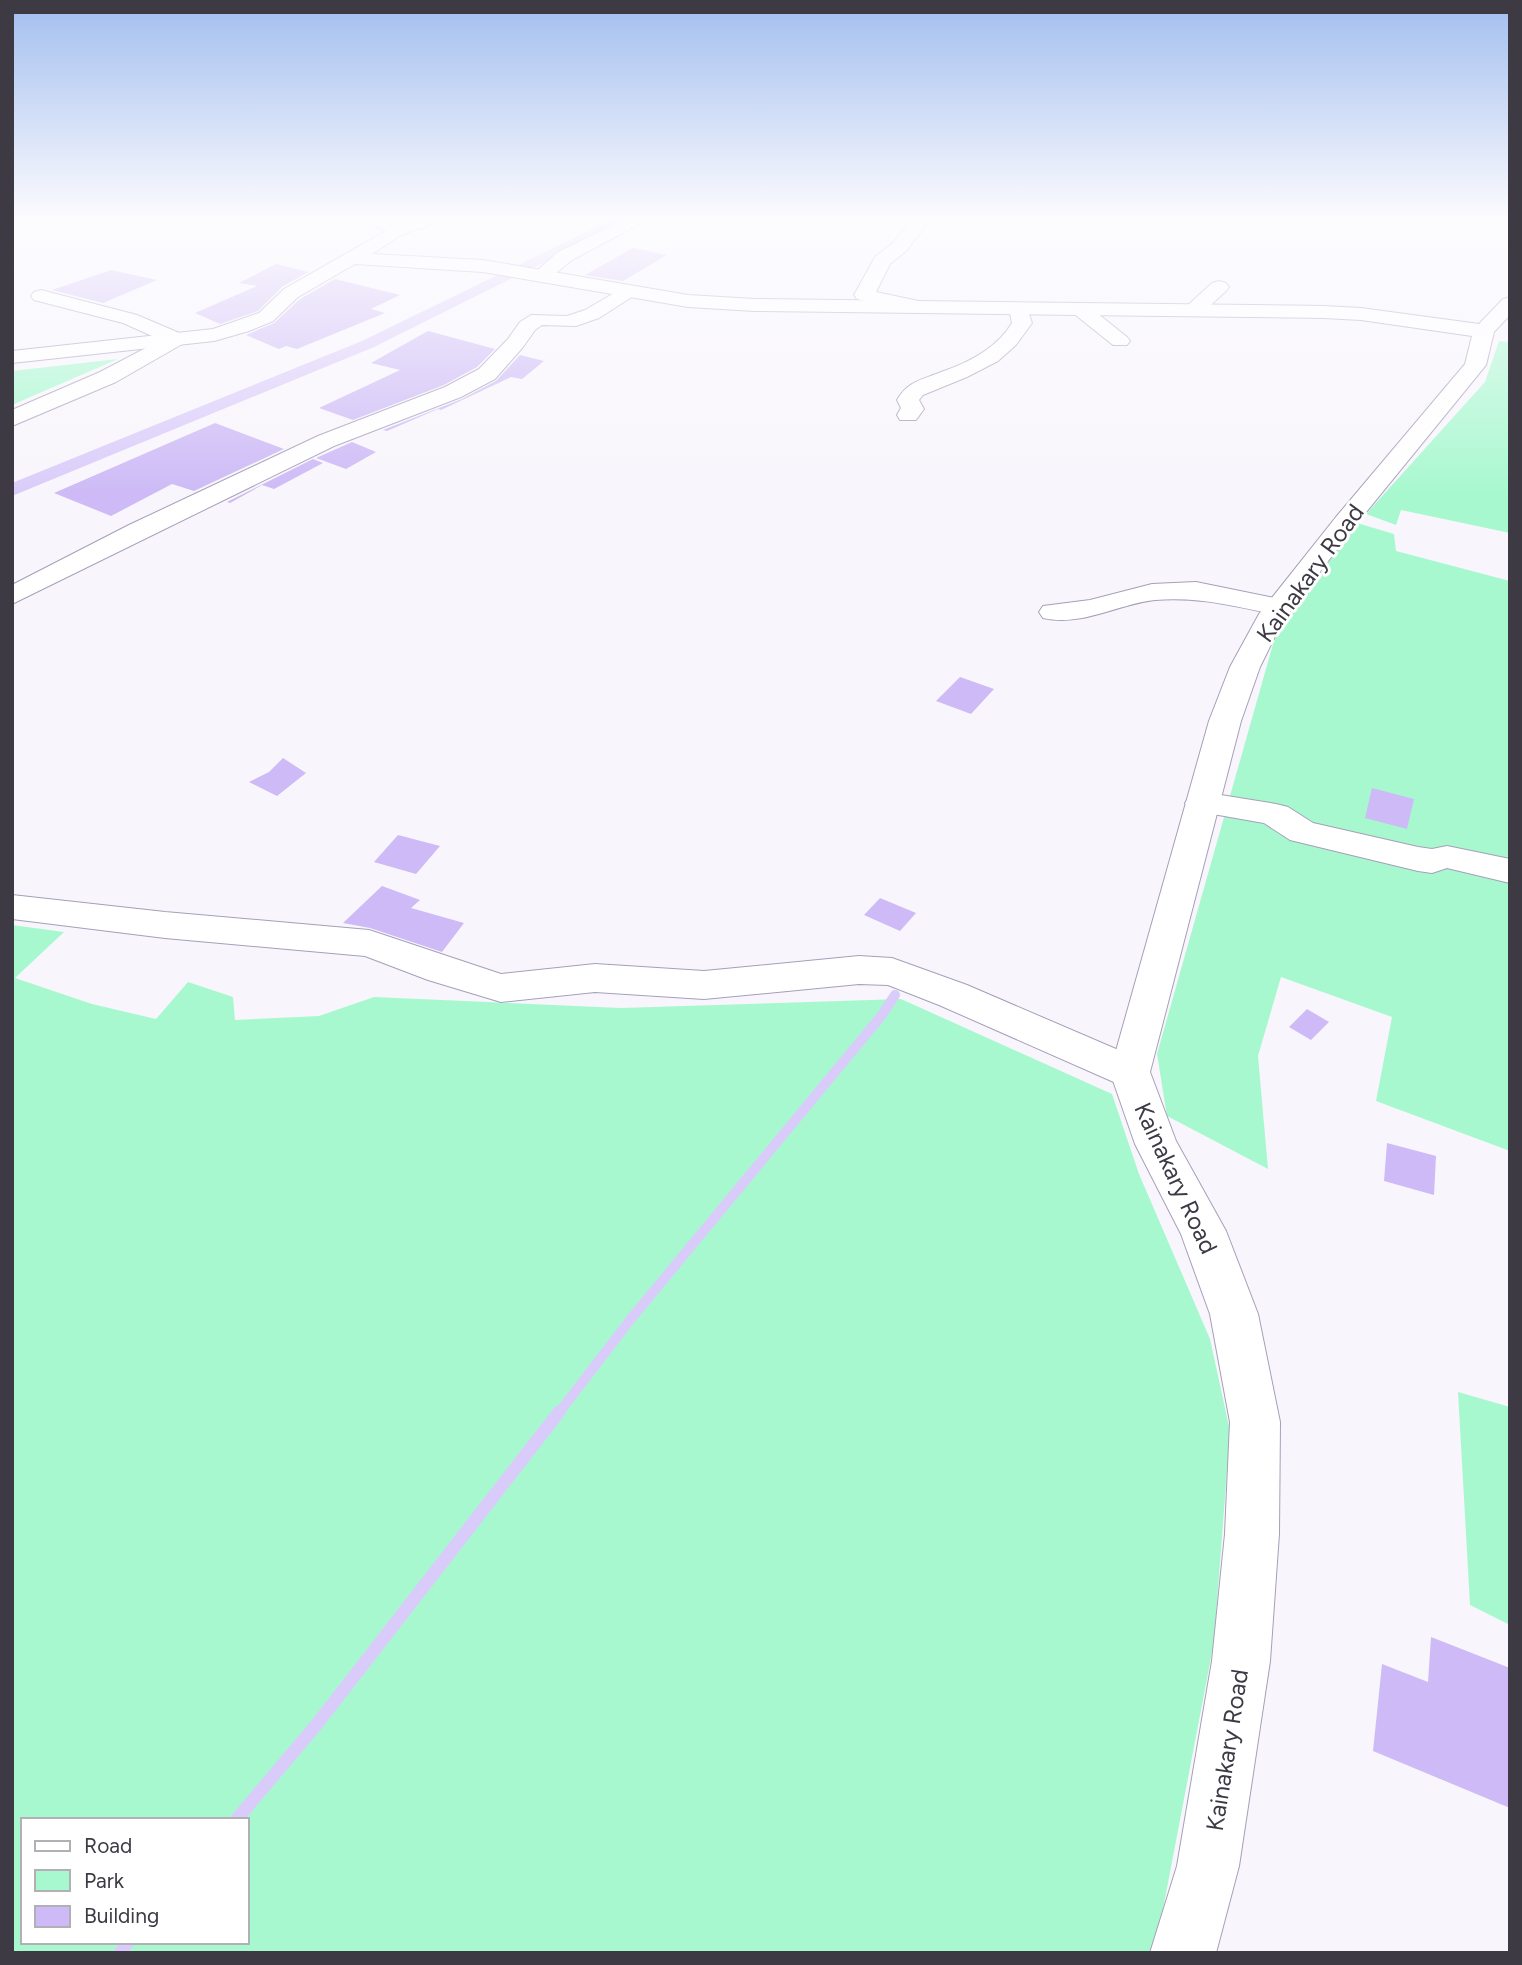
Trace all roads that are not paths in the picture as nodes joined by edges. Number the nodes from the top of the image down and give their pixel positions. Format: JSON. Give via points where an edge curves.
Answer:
{"nodes":[{"id":1,"x":102,"y":312,"type":"edge"},
{"id":2,"x":271,"y":312,"type":"edge"},
{"id":3,"x":596,"y":312,"type":"edge"},
{"id":4,"x":1019,"y":312,"type":"edge"},
{"id":5,"x":1083,"y":312,"type":"edge"},
{"id":6,"x":1265,"y":312,"type":"edge"},
{"id":7,"x":1499,"y":320,"type":"edge"},
{"id":8,"x":177,"y":339,"type":"junction"},
{"id":9,"x":1120,"y":341,"type":"dead end"},
{"id":10,"x":12,"y":357,"type":"edge"},
{"id":11,"x":939,"y":380,"type":"junction"},
{"id":12,"x":969,"y":391,"type":"dead end"},
{"id":13,"x":908,"y":415,"type":"dead end"},
{"id":14,"x":12,"y":419,"type":"edge"},
{"id":15,"x":12,"y":596,"type":"edge"},
{"id":16,"x":1279,"y":607,"type":"junction"},
{"id":17,"x":1052,"y":612,"type":"dead end"},
{"id":18,"x":1202,"y":803,"type":"junction"},
{"id":19,"x":1510,"y":871,"type":"edge"},
{"id":20,"x":12,"y":907,"type":"edge"},
{"id":21,"x":1130,"y":1072,"type":"junction"},
{"id":22,"x":1183,"y":1953,"type":"edge"}],
"edges":[{"from":1,"to":8,"type":"main road"},
{"from":2,"to":8,"type":"main road","via":[[223,332]]},
{"from":3,"to":15,"type":"main road","via":[[569,322],[538,319],[487,374],[453,392],[326,442]]},
{"from":4,"to":11,"type":"main road","via":[[1021,323],[1007,342],[963,371]]},
{"from":5,"to":9,"type":"main road"},
{"from":6,"to":7,"type":"main road"},
{"from":7,"to":16,"type":"main road","name":"Kainakary Road","via":[[1475,365]]},
{"from":8,"to":10,"type":"main road"},
{"from":8,"to":14,"type":"main road","via":[[108,377]]},
{"from":11,"to":12,"type":"main road"},
{"from":11,"to":13,"type":"main road","via":[[912,393],[908,400],[913,409]]},
{"from":16,"to":17,"type":"main road","via":[[1196,590],[1152,592],[1090,608]]},
{"from":16,"to":18,"type":"main road","name":"Kainakary Road","via":[[1245,667]]},
{"from":18,"to":19,"type":"main road","via":[[1276,815],[1302,832],[1418,859],[1447,857]]},
{"from":18,"to":21,"type":"main road","name":"Kainakary Road"},
{"from":20,"to":21,"type":"main road","via":[[369,943],[501,988],[595,978],[704,985],[859,970],[892,972]]},
{"from":21,"to":22,"type":"main road","name":"Kainakary Road","via":[[1157,1144],[1203,1231],[1234,1314],[1255,1422],[1252,1534],[1241,1661],[1208,1866]]}]}
